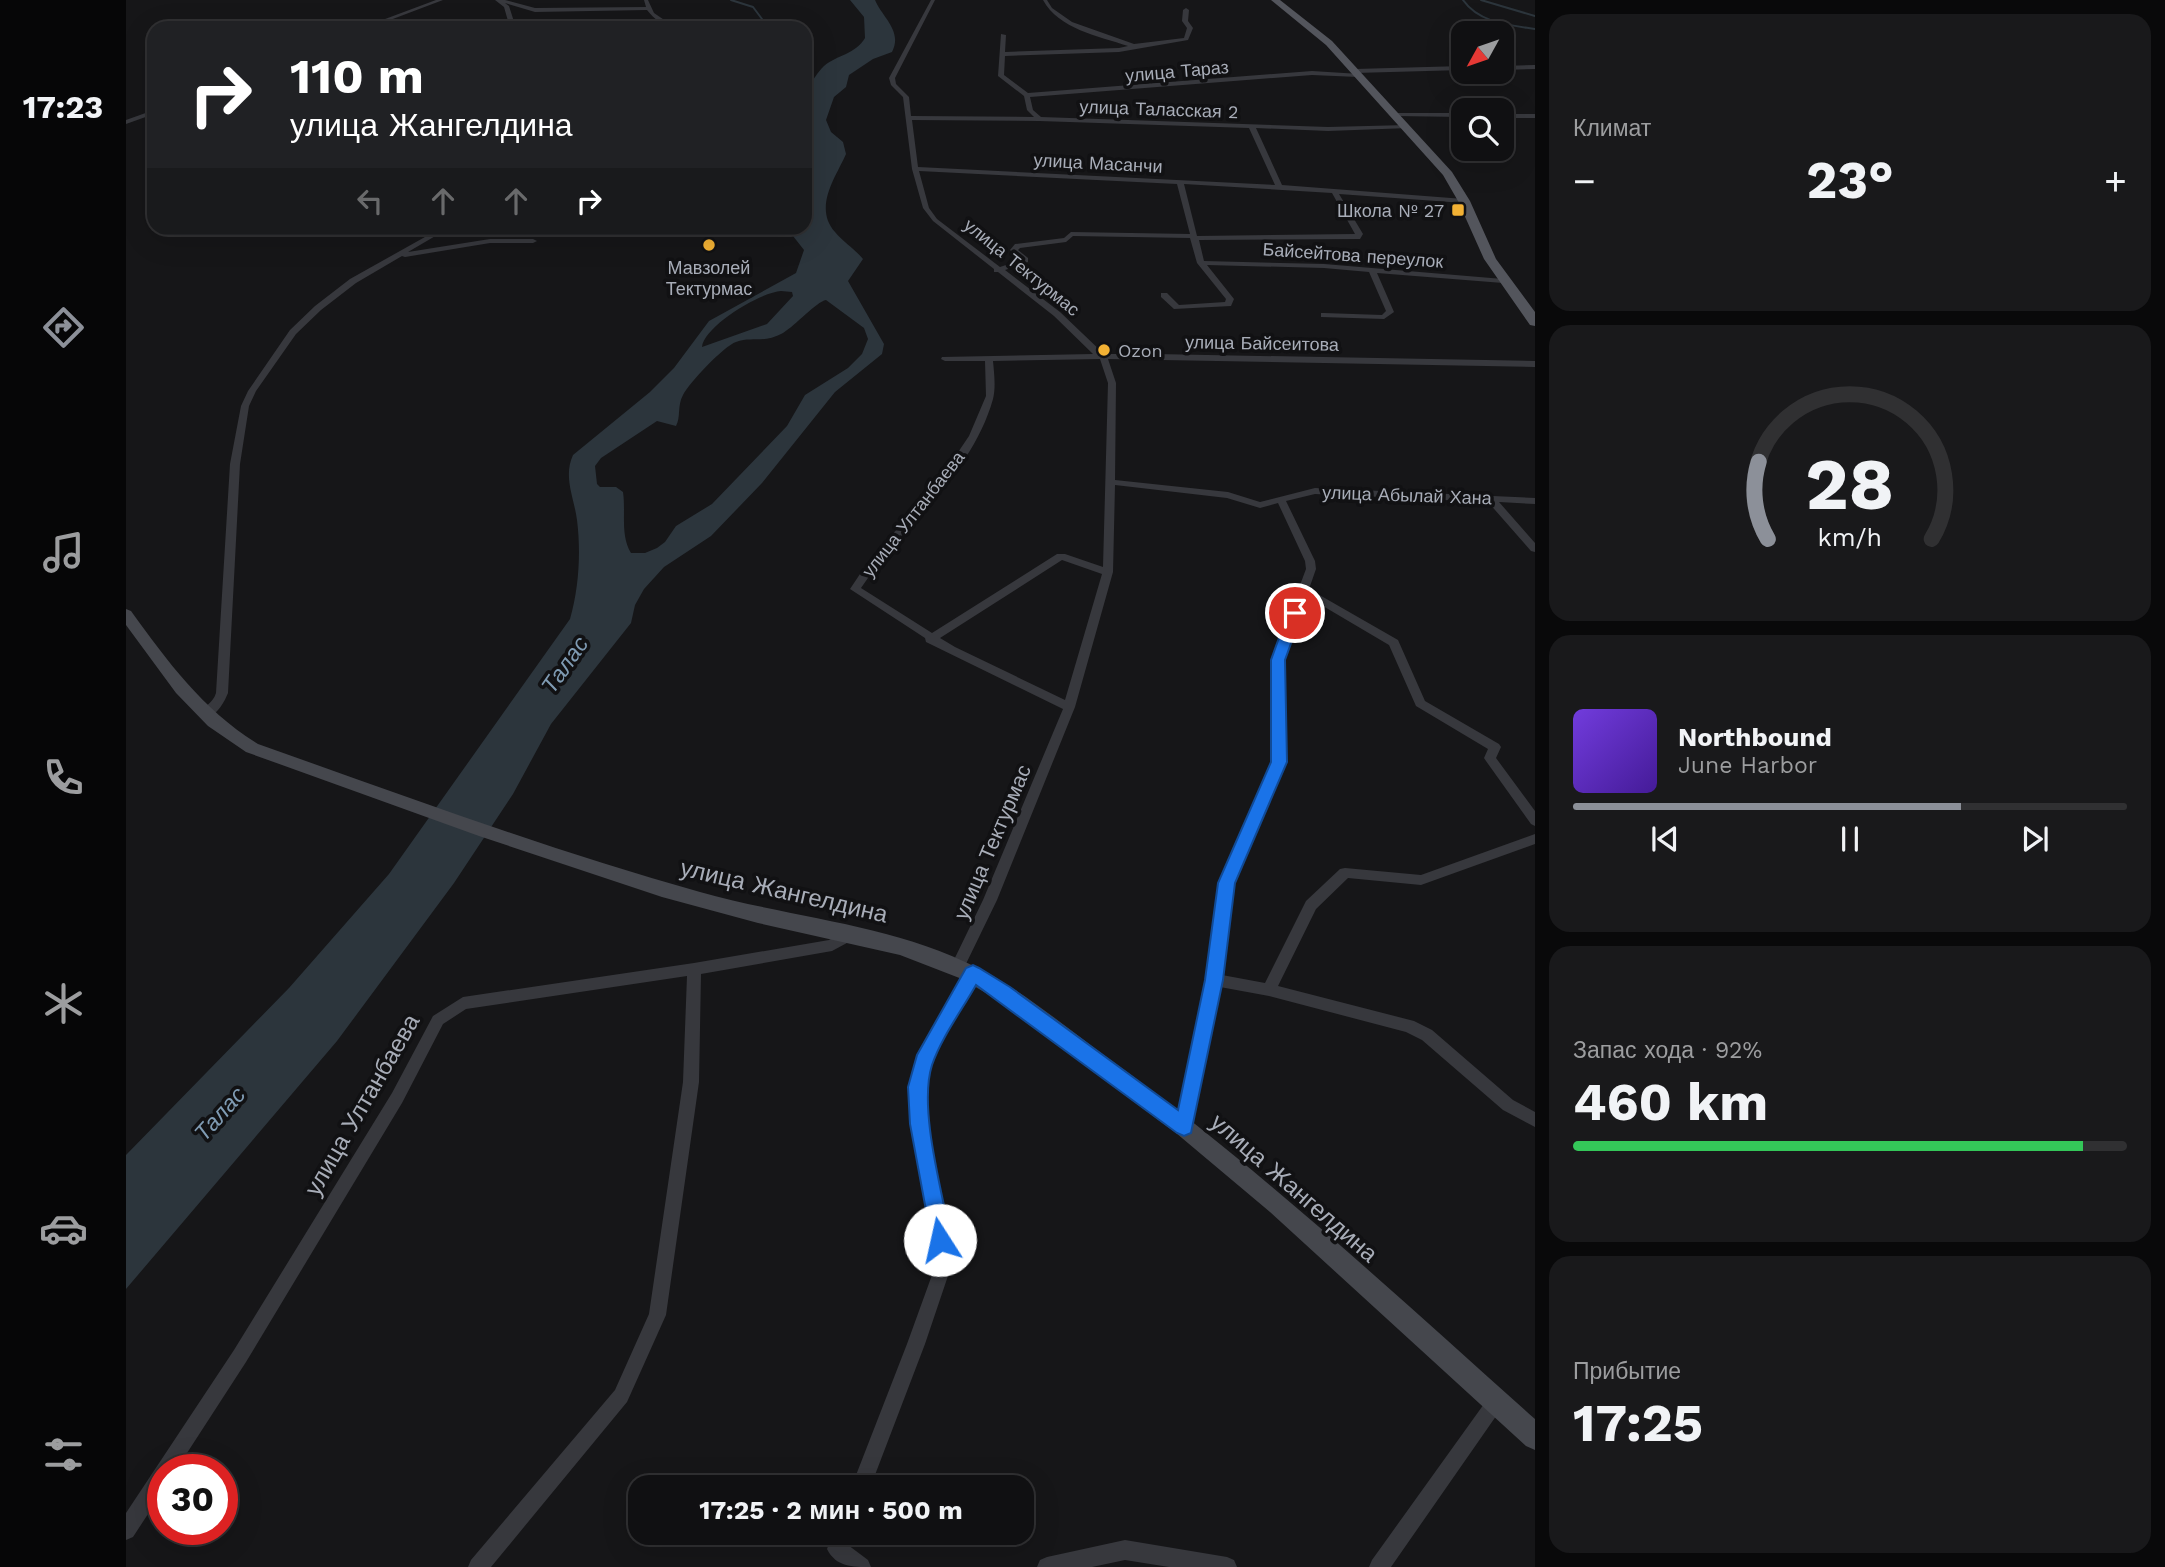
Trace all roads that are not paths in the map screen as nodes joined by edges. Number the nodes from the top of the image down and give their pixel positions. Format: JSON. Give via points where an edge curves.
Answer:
{"nodes":[{"id":1,"x":441,"y":0,"type":"edge"},
{"id":2,"x":498,"y":0,"type":"edge"},
{"id":3,"x":646,"y":0,"type":"edge"},
{"id":4,"x":933,"y":0,"type":"edge"},
{"id":5,"x":1045,"y":0,"type":"edge"},
{"id":6,"x":1275,"y":0,"type":"edge"},
{"id":7,"x":646,"y":9,"type":"junction"},
{"id":8,"x":1186,"y":9,"type":"dead end"},
{"id":9,"x":536,"y":10,"type":"junction"},
{"id":10,"x":508,"y":18,"type":"junction"},
{"id":11,"x":383,"y":21,"type":"edge"},
{"id":12,"x":510,"y":21,"type":"edge"},
{"id":13,"x":663,"y":21,"type":"edge"},
{"id":14,"x":1003,"y":35,"type":"dead end"},
{"id":15,"x":1134,"y":46,"type":"junction"},
{"id":16,"x":1001,"y":54,"type":"junction"},
{"id":17,"x":1535,"y":67,"type":"edge"},
{"id":18,"x":1514,"y":68,"type":"edge"},
{"id":19,"x":1451,"y":69,"type":"edge"},
{"id":20,"x":1356,"y":73,"type":"junction"},
{"id":21,"x":1027,"y":95,"type":"junction"},
{"id":22,"x":147,"y":114,"type":"edge"},
{"id":23,"x":1397,"y":115,"type":"junction"},
{"id":24,"x":1451,"y":115,"type":"edge"},
{"id":25,"x":1514,"y":116,"type":"edge"},
{"id":26,"x":1535,"y":116,"type":"edge"},
{"id":27,"x":909,"y":118,"type":"junction"},
{"id":28,"x":1039,"y":119,"type":"junction"},
{"id":29,"x":126,"y":122,"type":"edge"},
{"id":30,"x":1252,"y":127,"type":"junction"},
{"id":31,"x":1407,"y":127,"type":"junction"},
{"id":32,"x":915,"y":169,"type":"junction"},
{"id":33,"x":1180,"y":183,"type":"junction"},
{"id":34,"x":1279,"y":187,"type":"junction"},
{"id":35,"x":1334,"y":191,"type":"junction"},
{"id":36,"x":1464,"y":201,"type":"junction"},
{"id":37,"x":433,"y":235,"type":"edge"},
{"id":38,"x":1194,"y":237,"type":"junction"},
{"id":39,"x":533,"y":241,"type":"dead end"},
{"id":40,"x":398,"y":256,"type":"junction"},
{"id":41,"x":1201,"y":263,"type":"junction"},
{"id":42,"x":997,"y":270,"type":"junction"},
{"id":43,"x":1373,"y":272,"type":"junction"},
{"id":44,"x":1503,"y":281,"type":"junction"},
{"id":45,"x":1164,"y":295,"type":"dead end"},
{"id":46,"x":1324,"y":315,"type":"dead end"},
{"id":47,"x":1535,"y":323,"type":"edge"},
{"id":48,"x":1103,"y":357,"type":"junction"},
{"id":49,"x":945,"y":359,"type":"dead end"},
{"id":50,"x":989,"y":359,"type":"junction"},
{"id":51,"x":1535,"y":364,"type":"edge"},
{"id":52,"x":1109,"y":482,"type":"junction"},
{"id":53,"x":1489,"y":498,"type":"junction"},
{"id":54,"x":1535,"y":501,"type":"edge"},
{"id":55,"x":1282,"y":502,"type":"junction"},
{"id":56,"x":1535,"y":549,"type":"edge"},
{"id":57,"x":1108,"y":572,"type":"junction"},
{"id":58,"x":1304,"y":590,"type":"junction"},
{"id":59,"x":126,"y":614,"type":"edge"},
{"id":60,"x":930,"y":639,"type":"junction"},
{"id":61,"x":1069,"y":707,"type":"junction"},
{"id":62,"x":205,"y":715,"type":"junction"},
{"id":63,"x":1535,"y":821,"type":"edge"},
{"id":64,"x":1535,"y":839,"type":"edge"},
{"id":65,"x":853,"y":933,"type":"junction"},
{"id":66,"x":694,"y":969,"type":"junction"},
{"id":67,"x":965,"y":970,"type":"junction"},
{"id":68,"x":1214,"y":980,"type":"junction"},
{"id":69,"x":1269,"y":990,"type":"junction"},
{"id":70,"x":1535,"y":1120,"type":"edge"},
{"id":71,"x":1184,"y":1126,"type":"junction"},
{"id":72,"x":1494,"y":1403,"type":"junction"},
{"id":73,"x":1535,"y":1437,"type":"edge"},
{"id":74,"x":176,"y":1454,"type":"edge"},
{"id":75,"x":865,"y":1475,"type":"edge"},
{"id":76,"x":147,"y":1498,"type":"edge"},
{"id":77,"x":126,"y":1530,"type":"edge"},
{"id":78,"x":843,"y":1545,"type":"edge"},
{"id":79,"x":478,"y":1567,"type":"edge"},
{"id":80,"x":861,"y":1567,"type":"edge"},
{"id":81,"x":1047,"y":1567,"type":"edge"},
{"id":82,"x":1227,"y":1567,"type":"edge"},
{"id":83,"x":1379,"y":1567,"type":"edge"}],
"edges":[{"from":1,"to":11,"type":"street"},
{"from":2,"to":9,"type":"street"},
{"from":2,"to":10,"type":"street","via":[[506,6]]},
{"from":3,"to":7,"type":"street"},
{"from":4,"to":27,"type":"street","name":"улица Тектурмас","via":[[892,78],[906,97]]},
{"from":5,"to":15,"type":"street","via":[[1049,11],[1065,20]]},
{"from":6,"to":20,"type":"main road","via":[[1329,43]]},
{"from":7,"to":9,"type":"street"},
{"from":7,"to":13,"type":"street"},
{"from":8,"to":15,"type":"street","via":[[1185,22],[1190,28],[1185,40]]},
{"from":9,"to":10,"type":"street"},
{"from":10,"to":12,"type":"street"},
{"from":14,"to":16,"type":"street"},
{"from":15,"to":16,"type":"street"},
{"from":16,"to":21,"type":"street","via":[[1000,76]]},
{"from":17,"to":18,"type":"street"},
{"from":19,"to":20,"type":"street"},
{"from":20,"to":21,"type":"street","name":"улица Тараз"},
{"from":20,"to":23,"type":"main road"},
{"from":21,"to":28,"type":"street","via":[[1030,110]]},
{"from":22,"to":29,"type":"street"},
{"from":23,"to":24,"type":"street"},
{"from":23,"to":31,"type":"main road"},
{"from":25,"to":26,"type":"street"},
{"from":27,"to":28,"type":"street","name":"улица Таласская 2"},
{"from":27,"to":32,"type":"street","name":"улица Тектурмас"},
{"from":28,"to":30,"type":"street","name":"улица Таласская 2"},
{"from":30,"to":31,"type":"street","name":"улица Таласская 2"},
{"from":30,"to":34,"type":"street"},
{"from":31,"to":36,"type":"main road","via":[[1448,174]]},
{"from":32,"to":33,"type":"street","name":"улица Масанчи"},
{"from":32,"to":42,"type":"street","name":"улица Тектурмас","via":[[926,208],[935,220]]},
{"from":33,"to":34,"type":"street","name":"улица Масанчи"},
{"from":33,"to":38,"type":"street"},
{"from":34,"to":35,"type":"street","name":"улица Масанчи"},
{"from":35,"to":36,"type":"street","name":"улица Масанчи"},
{"from":35,"to":38,"type":"street","via":[[1357,237]]},
{"from":36,"to":44,"type":"main road"},
{"from":37,"to":40,"type":"street"},
{"from":38,"to":41,"type":"street"},
{"from":38,"to":42,"type":"street","via":[[1071,234],[1066,240],[1018,246],[1014,250],[1025,260]]},
{"from":39,"to":40,"type":"street","via":[[490,241]]},
{"from":40,"to":62,"type":"street","via":[[353,281],[318,308],[293,332],[251,391],[235,464],[222,693],[218,704]]},
{"from":41,"to":43,"type":"street","name":"Байсейтова переулок","via":[[1298,264]]},
{"from":41,"to":45,"type":"street","via":[[1230,299],[1228,304],[1177,307]]},
{"from":42,"to":48,"type":"street","name":"улица Тектурмас","via":[[1057,314]]},
{"from":43,"to":44,"type":"street","name":"Байсейтова переулок"},
{"from":43,"to":46,"type":"street","via":[[1390,312],[1384,317]]},
{"from":44,"to":47,"type":"main road"},
{"from":48,"to":50,"type":"street","name":"улица Байсеитова"},
{"from":48,"to":51,"type":"street","name":"улица Байсеитова"},
{"from":48,"to":52,"type":"street","name":"улица Тектурмас","via":[[1112,383]]},
{"from":49,"to":50,"type":"street","name":"улица Байсеитова"},
{"from":50,"to":60,"type":"street","name":"улица Ултанбаева","via":[[990,396],[974,436],[944,481],[855,589]]},
{"from":52,"to":55,"type":"street","name":"улица Абылай Хана","via":[[1228,495],[1260,505]]},
{"from":52,"to":57,"type":"street","name":"улица Тектурмас"},
{"from":53,"to":54,"type":"street","name":"улица Абылай Хана"},
{"from":53,"to":55,"type":"street","name":"улица Абылай Хана","via":[[1315,491]]},
{"from":53,"to":56,"type":"street"},
{"from":55,"to":58,"type":"street","via":[[1310,561]]},
{"from":57,"to":60,"type":"street","via":[[1061,556]]},
{"from":57,"to":61,"type":"street","name":"улица Тектурмас"},
{"from":58,"to":63,"type":"street","via":[[1394,643],[1420,703],[1495,747],[1490,758]]},
{"from":58,"to":68,"type":"street","via":[[1278,660],[1279,762],[1226,883]]},
{"from":59,"to":62,"type":"street","name":"улица Жангелдина"},
{"from":60,"to":61,"type":"street"},
{"from":61,"to":67,"type":"street","name":"улица Тектурмас"},
{"from":62,"to":65,"type":"street","name":"улица Жангелдина","via":[[252,748],[527,845],[723,907]]},
{"from":64,"to":69,"type":"street","via":[[1421,880],[1345,873],[1311,905]]},
{"from":65,"to":66,"type":"street","name":"улица Ултанбаева","via":[[832,945]]},
{"from":65,"to":67,"type":"street","name":"улица Жангелдина","via":[[898,944]]},
{"from":66,"to":74,"type":"street","name":"улица Ултанбаева","via":[[463,1003],[438,1020],[397,1098]]},
{"from":66,"to":79,"type":"street","via":[[691,1082],[657,1315],[621,1396]]},
{"from":67,"to":71,"type":"street","name":"улица Жангелдина"},
{"from":67,"to":75,"type":"street","via":[[923,1062],[917,1087],[944,1264]]},
{"from":68,"to":69,"type":"street"},
{"from":68,"to":71,"type":"street"},
{"from":69,"to":70,"type":"street","via":[[1409,1026],[1427,1035],[1508,1105]]},
{"from":71,"to":72,"type":"street","name":"улица Жангелдина","via":[[1278,1204]]},
{"from":72,"to":73,"type":"street","name":"улица Жангелдина"},
{"from":72,"to":83,"type":"street"},
{"from":76,"to":77,"type":"street","name":"улица Ултанбаева"},
{"from":78,"to":80,"type":"street"},
{"from":81,"to":82,"type":"street","via":[[1125,1550]]}]}
